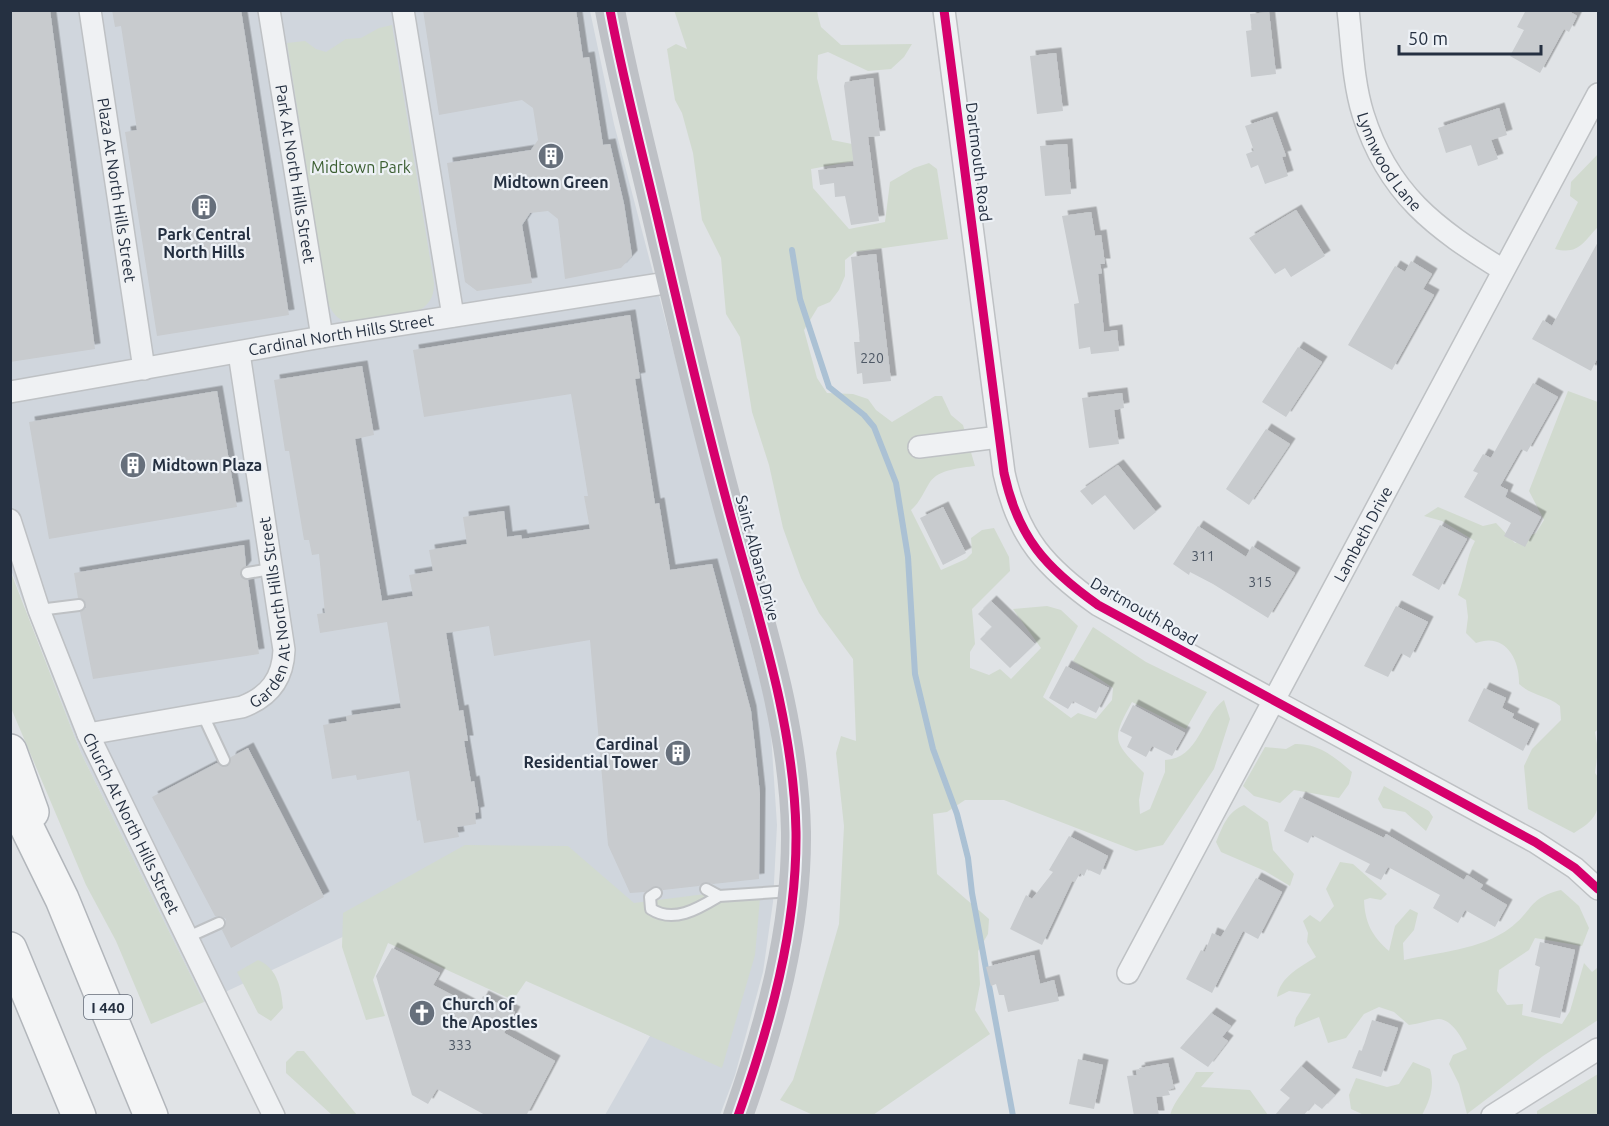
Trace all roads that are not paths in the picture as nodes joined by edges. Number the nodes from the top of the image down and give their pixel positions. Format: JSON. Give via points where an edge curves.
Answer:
{"nodes":[{"id":1,"x":90,"y":10,"type":"edge"},
{"id":2,"x":269,"y":10,"type":"edge"},
{"id":3,"x":402,"y":10,"type":"edge"},
{"id":4,"x":609,"y":10,"type":"edge"},
{"id":5,"x":944,"y":10,"type":"edge"},
{"id":6,"x":1348,"y":10,"type":"edge"},
{"id":7,"x":1599,"y":94,"type":"edge"},
{"id":8,"x":1503,"y":270,"type":"junction"},
{"id":9,"x":672,"y":282,"type":"junction"},
{"id":10,"x":453,"y":316,"type":"junction"},
{"id":11,"x":322,"y":338,"type":"junction"},
{"id":12,"x":239,"y":353,"type":"junction"},
{"id":13,"x":144,"y":369,"type":"junction"},
{"id":14,"x":10,"y":392,"type":"edge"},
{"id":15,"x":999,"y":437,"type":"junction"},
{"id":16,"x":919,"y":447,"type":"dead end"},
{"id":17,"x":10,"y":520,"type":"edge"},
{"id":18,"x":271,"y":569,"type":"junction"},
{"id":19,"x":247,"y":573,"type":"dead end"},
{"id":20,"x":79,"y":605,"type":"dead end"},
{"id":21,"x":39,"y":610,"type":"junction"},
{"id":22,"x":1275,"y":699,"type":"junction"},
{"id":23,"x":202,"y":713,"type":"junction"},
{"id":24,"x":88,"y":734,"type":"junction"},
{"id":25,"x":10,"y":751,"type":"edge"},
{"id":26,"x":224,"y":760,"type":"dead end"},
{"id":27,"x":10,"y":793,"type":"edge"},
{"id":28,"x":706,"y":888,"type":"dead end"},
{"id":29,"x":1599,"y":889,"type":"edge"},
{"id":30,"x":792,"y":891,"type":"junction"},
{"id":31,"x":656,"y":893,"type":"dead end"},
{"id":32,"x":719,"y":896,"type":"junction"},
{"id":33,"x":62,"y":899,"type":"junction"},
{"id":34,"x":219,"y":923,"type":"dead end"},
{"id":35,"x":188,"y":937,"type":"junction"},
{"id":36,"x":10,"y":949,"type":"edge"},
{"id":37,"x":1128,"y":973,"type":"dead end"},
{"id":38,"x":10,"y":999,"type":"edge"},
{"id":39,"x":1599,"y":1049,"type":"edge"},
{"id":40,"x":79,"y":1116,"type":"edge"},
{"id":41,"x":150,"y":1116,"type":"edge"},
{"id":42,"x":274,"y":1116,"type":"edge"},
{"id":43,"x":738,"y":1116,"type":"edge"},
{"id":44,"x":1491,"y":1116,"type":"edge"}],
"edges":[{"from":1,"to":13,"type":"street","name":"Plaza At North Hills Street"},
{"from":2,"to":11,"type":"street","name":"Park At North Hills Street"},
{"from":3,"to":10,"type":"street"},
{"from":4,"to":9,"type":"street","name":"Saint Albans Drive"},
{"from":5,"to":15,"type":"street","name":"Dartmouth Road"},
{"from":6,"to":8,"type":"street","name":"Lynnwood Lane","via":[[1362,112],[1374,144],[1409,201],[1447,235]]},
{"from":7,"to":8,"type":"street","name":"Lambeth Drive"},
{"from":8,"to":22,"type":"street","name":"Lambeth Drive"},
{"from":9,"to":10,"type":"street","name":"Cardinal North Hills Street"},
{"from":9,"to":30,"type":"street","name":"Saint Albans Drive","via":[[783,713],[796,833]]},
{"from":10,"to":11,"type":"street","name":"Cardinal North Hills Street"},
{"from":11,"to":12,"type":"street","name":"Cardinal North Hills Street"},
{"from":12,"to":13,"type":"street","name":"Cardinal North Hills Street"},
{"from":12,"to":18,"type":"street","name":"Garden At North Hills Street"},
{"from":13,"to":14,"type":"street","name":"Cardinal North Hills Street"},
{"from":15,"to":16,"type":"street"},
{"from":15,"to":22,"type":"street","name":"Dartmouth Road","via":[[1010,500],[1020,524],[1056,572],[1098,605]]},
{"from":17,"to":21,"type":"street","name":"Church At North Hills Street"},
{"from":18,"to":19,"type":"lane"},
{"from":18,"to":23,"type":"street","name":"Garden At North Hills Street","via":[[284,650],[276,683],[256,701],[242,707]]},
{"from":20,"to":21,"type":"lane"},
{"from":21,"to":24,"type":"street","name":"Church At North Hills Street"},
{"from":22,"to":29,"type":"street","name":"Dartmouth Road","via":[[1535,842]]},
{"from":22,"to":37,"type":"street","name":"Lambeth Drive"},
{"from":23,"to":24,"type":"street","name":"Garden At North Hills Street"},
{"from":23,"to":26,"type":"lane"},
{"from":24,"to":35,"type":"street","name":"Church At North Hills Street"},
{"from":25,"to":33,"type":"highway"},
{"from":27,"to":33,"type":"highway","number":"I 440"},
{"from":28,"to":32,"type":"lane"},
{"from":30,"to":32,"type":"lane"},
{"from":30,"to":43,"type":"street","name":"Saint Albans Drive","via":[[782,970],[759,1057]]},
{"from":31,"to":32,"type":"lane","via":[[650,897],[651,909],[661,916],[691,913]]},
{"from":33,"to":41,"type":"highway","number":"I 440"},
{"from":34,"to":35,"type":"lane"},
{"from":35,"to":42,"type":"street","name":"Church At North Hills Street"},
{"from":36,"to":40,"type":"highway"},
{"from":38,"to":40,"type":"highway"},
{"from":39,"to":44,"type":"street"}]}
